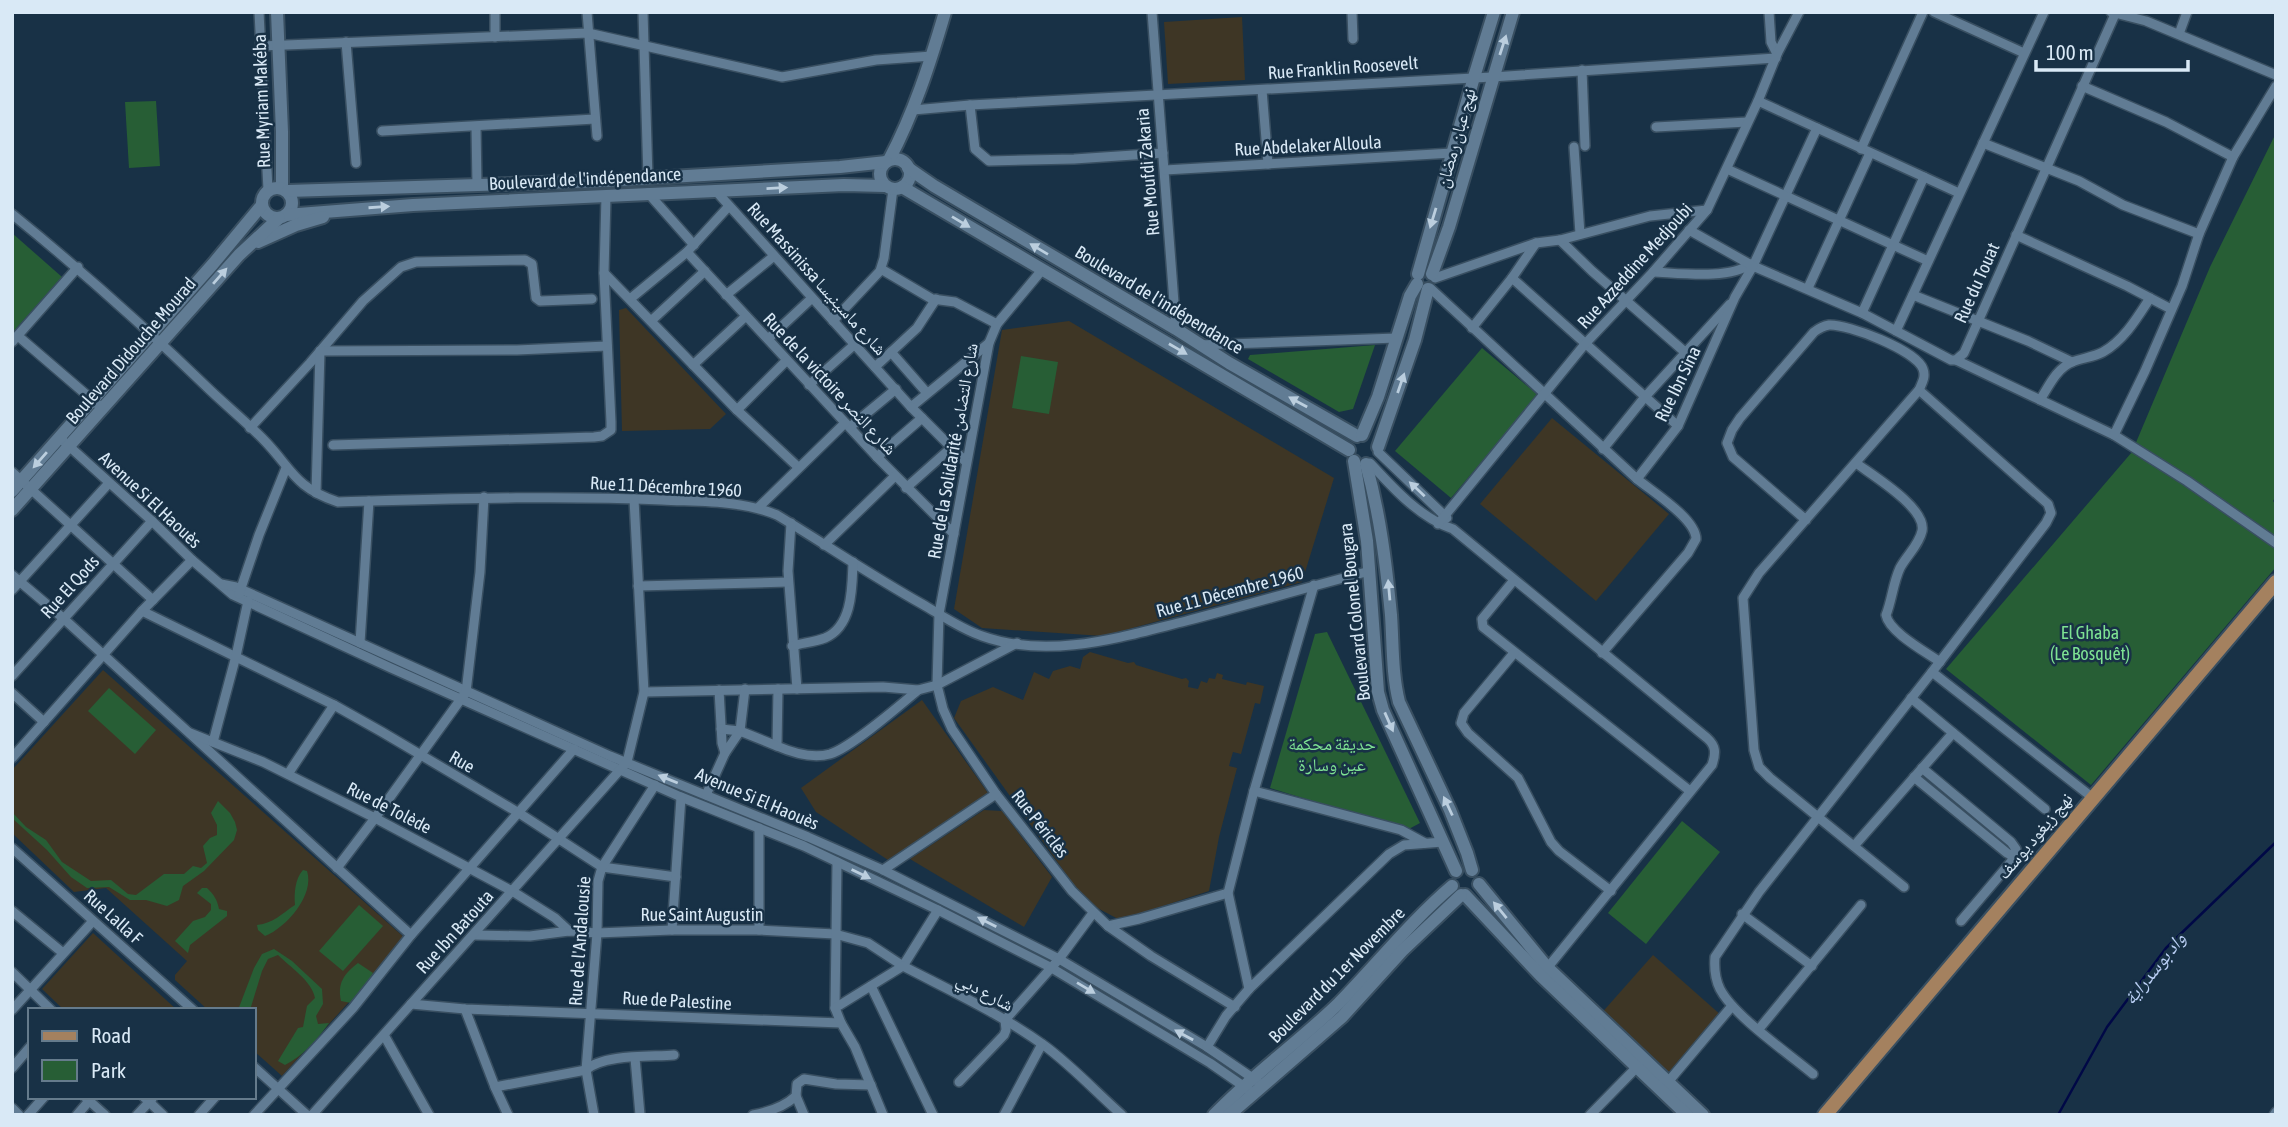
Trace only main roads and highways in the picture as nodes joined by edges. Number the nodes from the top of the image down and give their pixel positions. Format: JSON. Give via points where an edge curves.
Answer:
{"nodes":[{"id":1,"x":277,"y":12,"type":"edge"},
{"id":2,"x":945,"y":12,"type":"edge"},
{"id":3,"x":1494,"y":12,"type":"edge"},
{"id":4,"x":1513,"y":12,"type":"edge"},
{"id":5,"x":906,"y":127,"type":"junction"},
{"id":6,"x":887,"y":161,"type":"junction"},
{"id":7,"x":907,"y":166,"type":"junction"},
{"id":8,"x":894,"y":187,"type":"junction"},
{"id":9,"x":285,"y":190,"type":"junction"},
{"id":10,"x":262,"y":205,"type":"junction"},
{"id":11,"x":342,"y":209,"type":"junction"},
{"id":12,"x":282,"y":216,"type":"junction"},
{"id":13,"x":246,"y":249,"type":"junction"},
{"id":14,"x":1427,"y":281,"type":"junction"},
{"id":15,"x":1156,"y":317,"type":"junction"},
{"id":16,"x":1146,"y":331,"type":"junction"},
{"id":17,"x":98,"y":405,"type":"junction"},
{"id":18,"x":1360,"y":435,"type":"junction"},
{"id":19,"x":1378,"y":450,"type":"junction"},
{"id":20,"x":1360,"y":459,"type":"junction"},
{"id":21,"x":22,"y":480,"type":"edge"},
{"id":22,"x":12,"y":491,"type":"edge"},
{"id":23,"x":12,"y":510,"type":"edge"},
{"id":24,"x":2276,"y":582,"type":"edge"},
{"id":25,"x":1472,"y":870,"type":"junction"},
{"id":26,"x":1456,"y":871,"type":"junction"},
{"id":27,"x":1479,"y":884,"type":"junction"},
{"id":28,"x":1460,"y":892,"type":"junction"},
{"id":29,"x":1544,"y":971,"type":"junction"},
{"id":30,"x":1638,"y":1062,"type":"junction"},
{"id":31,"x":1832,"y":1112,"type":"edge"},
{"id":32,"x":1225,"y":1113,"type":"edge"},
{"id":33,"x":1686,"y":1115,"type":"edge"},
{"id":34,"x":1703,"y":1115,"type":"edge"}],
"edges":[{"from":1,"to":9,"type":"main road","name":"Rue Myriam Makéba"},
{"from":2,"to":5,"type":"main road"},
{"from":3,"to":14,"type":"main road","name":"نهج عبان رمضان","one_way":true,"via":[[1452,153]]},
{"from":14,"to":4,"type":"main road","name":"نهج عبان رمضان","one_way":true,"via":[[1449,227]]},
{"from":5,"to":6,"type":"main road"},
{"from":5,"to":7,"type":"main road"},
{"from":6,"to":7,"type":"main road","via":[[898,160]]},
{"from":6,"to":8,"type":"main road","via":[[880,174]]},
{"from":6,"to":9,"type":"main road","name":"Boulevard de l'indépendance","via":[[648,178]]},
{"from":7,"to":8,"type":"main road","via":[[910,176]]},
{"from":15,"to":7,"type":"main road","name":"Boulevard de l'indépendance","one_way":true},
{"from":11,"to":8,"type":"main road","name":"Boulevard de l'indépendance","one_way":true,"via":[[715,190]]},
{"from":8,"to":16,"type":"main road","name":"Boulevard de l'indépendance","one_way":true},
{"from":9,"to":10,"type":"main road","via":[[268,190]]},
{"from":9,"to":12,"type":"main road","via":[[292,204]]},
{"from":10,"to":12,"type":"main road","via":[[270,216]]},
{"from":10,"to":17,"type":"main road","name":"Boulevard Didouche Mourad","via":[[151,333]]},
{"from":11,"to":12,"type":"main road","name":"Boulevard de l'indépendance"},
{"from":11,"to":13,"type":"main road"},
{"from":12,"to":13,"type":"main road","name":"Boulevard Didouche Mourad"},
{"from":17,"to":13,"type":"main road","name":"Boulevard Didouche Mourad","one_way":true,"via":[[162,344]]},
{"from":14,"to":18,"type":"main road","name":"نهج عبان رمضان","via":[[1410,296],[1374,409]]},
{"from":19,"to":14,"type":"main road","name":"نهج عبان رمضان","one_way":true,"via":[[1415,340]]},
{"from":15,"to":16,"type":"main road"},
{"from":18,"to":15,"type":"main road","name":"Boulevard de l'indépendance","one_way":true},
{"from":16,"to":20,"type":"main road","name":"Boulevard de l'indépendance","one_way":true},
{"from":17,"to":21,"type":"main road","name":"Boulevard Didouche Mourad","one_way":true},
{"from":17,"to":21,"type":"main road","name":"Boulevard Didouche Mourad","via":[[70,447]]},
{"from":18,"to":19,"type":"main road","name":"Boulevard de l'indépendance","via":[[1374,439]]},
{"from":18,"to":20,"type":"main road","name":"نهج عبان رمضان","via":[[1351,441]]},
{"from":19,"to":20,"type":"main road","name":"نهج عبان رمضان"},
{"from":25,"to":20,"type":"main road","one_way":true,"via":[[1458,828],[1399,702],[1384,548],[1374,493]]},
{"from":20,"to":26,"type":"main road","name":"Boulevard Colonel Bougara","one_way":true,"via":[[1378,692]]},
{"from":21,"to":22,"type":"main road","name":"Boulevard Didouche Mourad"},
{"from":21,"to":23,"type":"main road","name":"Boulevard Didouche Mourad"},
{"from":24,"to":31,"type":"main road","name":"نهج زيغود يوسف"},
{"from":25,"to":26,"type":"main road"},
{"from":25,"to":27,"type":"main road"},
{"from":26,"to":28,"type":"main road","via":[[1452,878]]},
{"from":27,"to":28,"type":"main road","via":[[1474,892]]},
{"from":29,"to":27,"type":"main road","one_way":true},
{"from":28,"to":29,"type":"main road"},
{"from":28,"to":32,"type":"main road","name":"Boulevard du 1er Novembre"},
{"from":29,"to":30,"type":"main road"},
{"from":30,"to":33,"type":"main road"},
{"from":30,"to":34,"type":"main road"}]}
